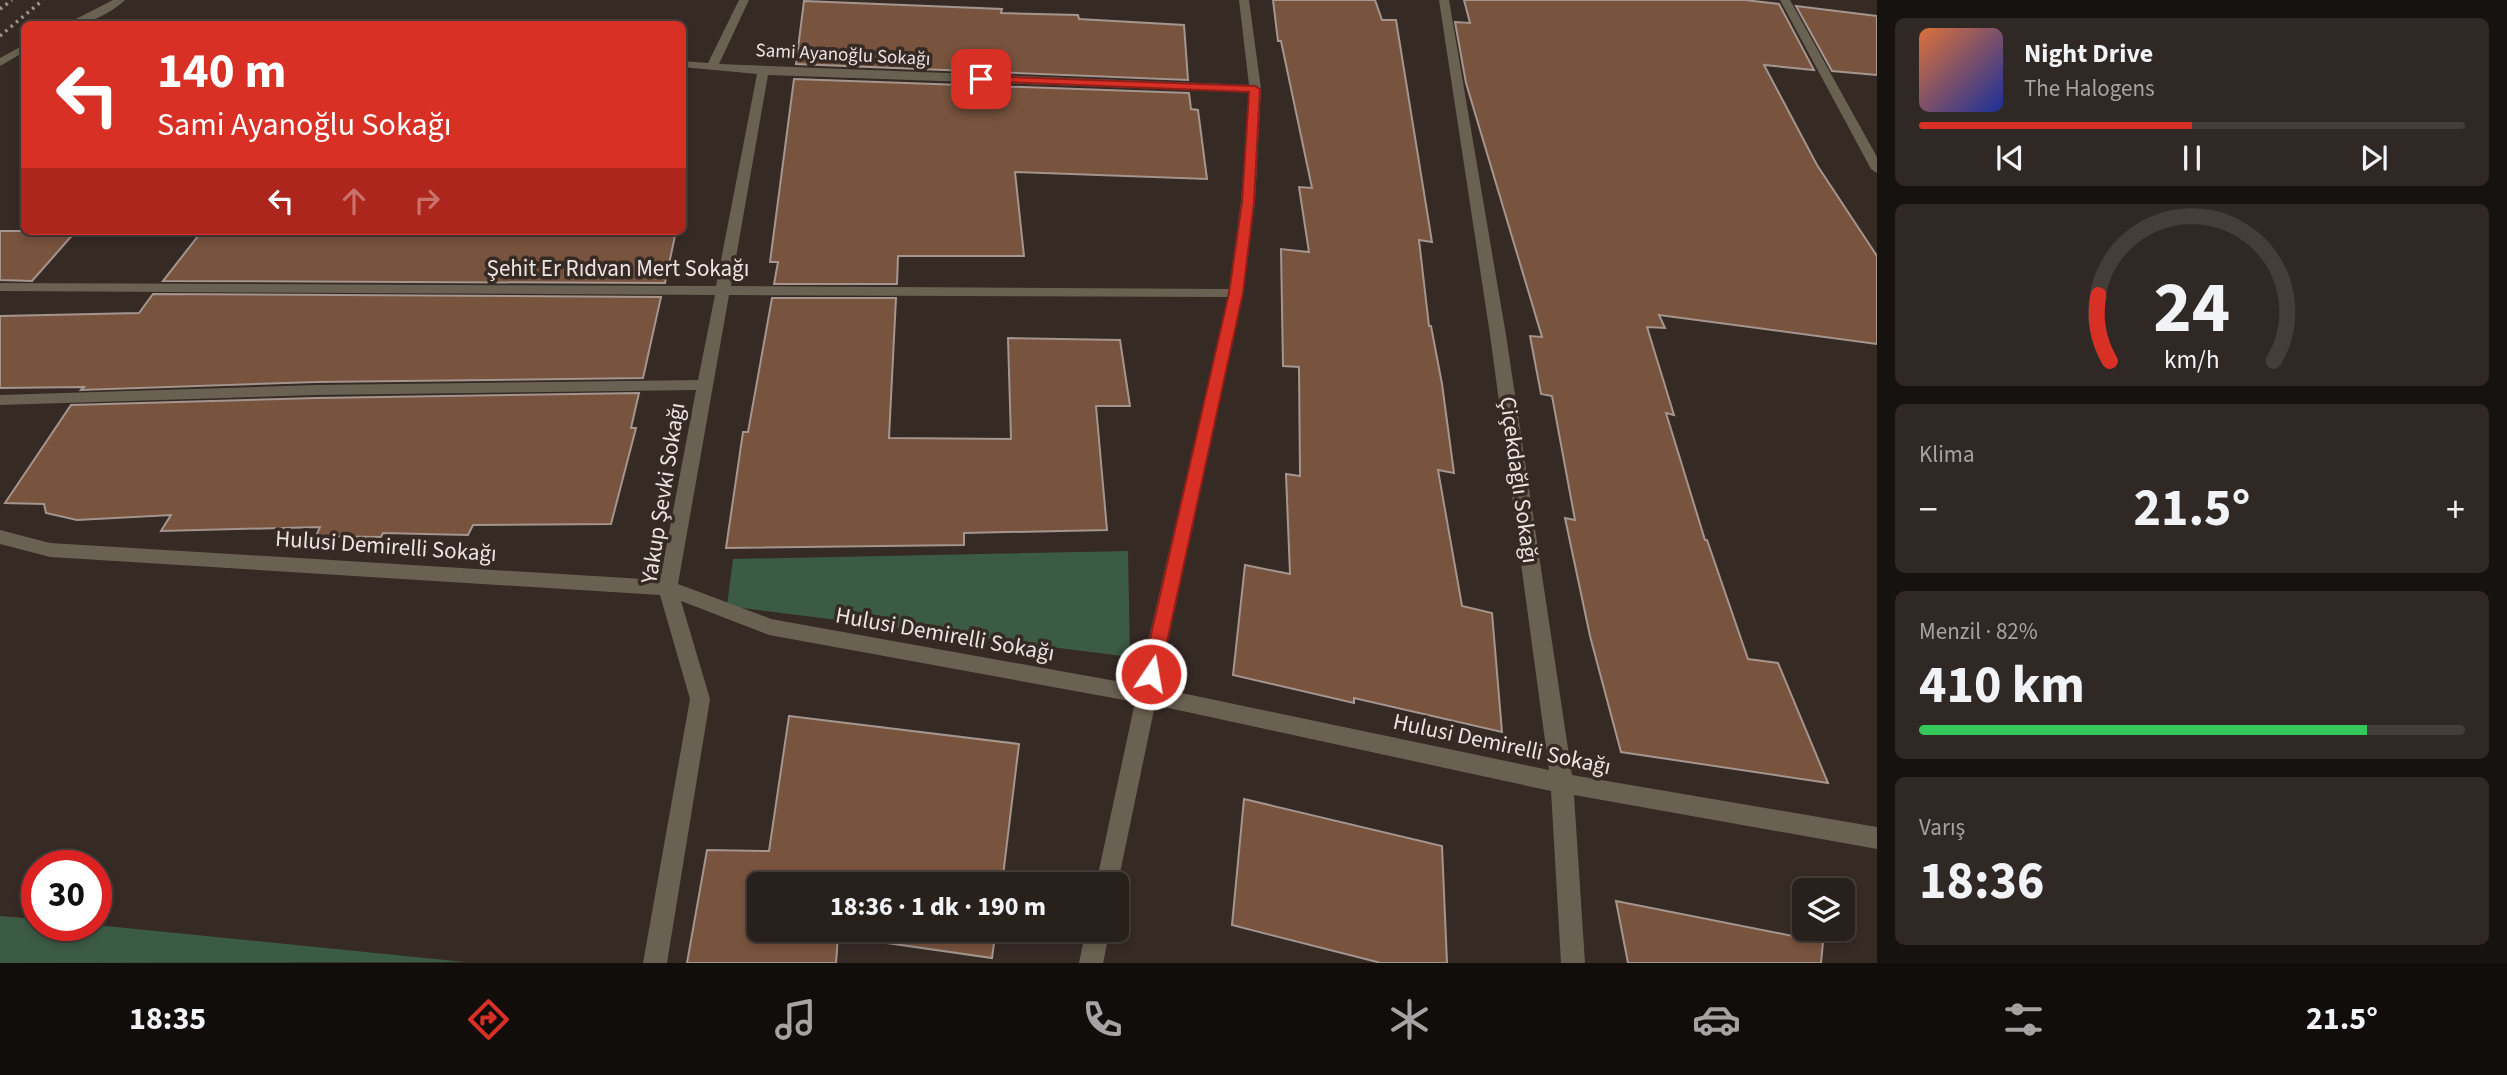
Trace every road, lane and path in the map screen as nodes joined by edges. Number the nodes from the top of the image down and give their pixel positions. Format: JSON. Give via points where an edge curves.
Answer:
{"nodes":[{"id":1,"x":120,"y":0,"type":"edge"},
{"id":2,"x":744,"y":0,"type":"edge"},
{"id":3,"x":1244,"y":0,"type":"edge"},
{"id":4,"x":1444,"y":0,"type":"edge"},
{"id":5,"x":1785,"y":0,"type":"edge"},
{"id":6,"x":80,"y":21,"type":"edge"},
{"id":7,"x":21,"y":50,"type":"edge"},
{"id":8,"x":0,"y":63,"type":"edge"},
{"id":9,"x":686,"y":64,"type":"edge"},
{"id":10,"x":713,"y":65,"type":"junction"},
{"id":11,"x":763,"y":71,"type":"junction"},
{"id":12,"x":1255,"y":89,"type":"junction"},
{"id":13,"x":1877,"y":169,"type":"edge"},
{"id":14,"x":0,"y":287,"type":"edge"},
{"id":15,"x":724,"y":292,"type":"junction"},
{"id":16,"x":1236,"y":293,"type":"junction"},
{"id":17,"x":706,"y":385,"type":"junction"},
{"id":18,"x":0,"y":400,"type":"edge"},
{"id":19,"x":0,"y":537,"type":"edge"},
{"id":20,"x":668,"y":588,"type":"junction"},
{"id":21,"x":1147,"y":695,"type":"junction"},
{"id":22,"x":1562,"y":783,"type":"junction"},
{"id":23,"x":1877,"y":838,"type":"edge"},
{"id":24,"x":1110,"y":872,"type":"edge"},
{"id":25,"x":1095,"y":942,"type":"edge"},
{"id":26,"x":655,"y":963,"type":"edge"},
{"id":27,"x":1091,"y":963,"type":"edge"},
{"id":28,"x":1573,"y":963,"type":"edge"}],
"edges":[{"from":1,"to":6,"type":"street"},
{"from":2,"to":10,"type":"street"},
{"from":3,"to":12,"type":"street"},
{"from":4,"to":22,"type":"street","name":"Çiçekdağlı Sokağı"},
{"from":5,"to":13,"type":"street"},
{"from":7,"to":8,"type":"street"},
{"from":9,"to":10,"type":"street","name":"Sami Ayanoğlu Sokağı"},
{"from":10,"to":11,"type":"street","name":"Sami Ayanoğlu Sokağı"},
{"from":11,"to":12,"type":"street","name":"Sami Ayanoğlu Sokağı"},
{"from":11,"to":15,"type":"street","name":"Yakup Şevki Sokağı"},
{"from":12,"to":16,"type":"street","via":[[1248,202]]},
{"from":14,"to":15,"type":"street","name":"Şehit Er Rıdvan Mert Sokağı"},
{"from":15,"to":16,"type":"street","name":"Şehit Er Rıdvan Mert Sokağı"},
{"from":15,"to":17,"type":"street","name":"Yakup Şevki Sokağı"},
{"from":16,"to":21,"type":"street"},
{"from":17,"to":18,"type":"street"},
{"from":17,"to":20,"type":"street","name":"Yakup Şevki Sokağı"},
{"from":19,"to":20,"type":"street","name":"Hulusi Demirelli Sokağı","via":[[50,550]]},
{"from":20,"to":21,"type":"street","name":"Hulusi Demirelli Sokağı","via":[[769,626]]},
{"from":20,"to":26,"type":"street","name":"Yakup Şevki Sokağı","via":[[700,699]]},
{"from":21,"to":22,"type":"street","name":"Hulusi Demirelli Sokağı"},
{"from":21,"to":24,"type":"street"},
{"from":22,"to":23,"type":"street","name":"Hulusi Demirelli Sokağı"},
{"from":22,"to":28,"type":"street","name":"Çiçekdağlı Sokağı"},
{"from":25,"to":27,"type":"street"}]}
